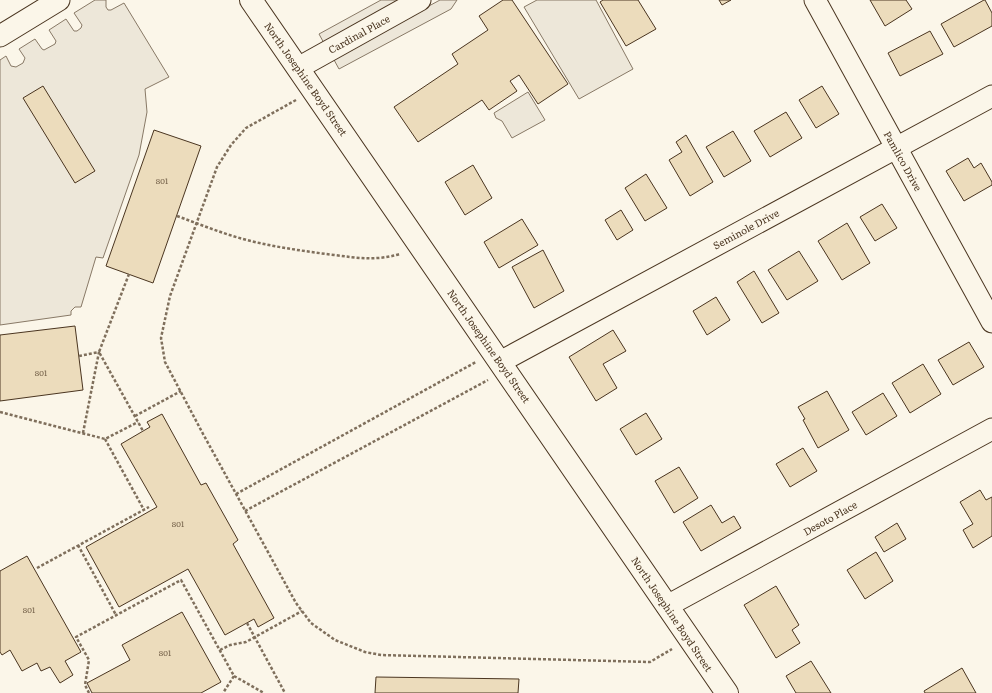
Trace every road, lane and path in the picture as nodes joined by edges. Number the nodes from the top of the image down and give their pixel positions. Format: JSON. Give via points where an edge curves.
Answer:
{"nodes":[{"id":1,"x":59,"y":0,"type":"edge"},
{"id":2,"x":251,"y":0,"type":"edge"},
{"id":3,"x":420,"y":0,"type":"edge"},
{"id":4,"x":815,"y":0,"type":"edge"},
{"id":5,"x":0,"y":36,"type":"edge"},
{"id":6,"x":298,"y":68,"type":"junction"},
{"id":7,"x":992,"y":96,"type":"edge"},
{"id":8,"x":296,"y":99,"type":"dead end"},
{"id":9,"x":896,"y":148,"type":"junction"},
{"id":10,"x":177,"y":216,"type":"dead end"},
{"id":11,"x":196,"y":223,"type":"junction"},
{"id":12,"x":402,"y":253,"type":"dead end"},
{"id":13,"x":129,"y":274,"type":"dead end"},
{"id":14,"x":992,"y":322,"type":"edge"},
{"id":15,"x":99,"y":352,"type":"junction"},
{"id":16,"x":79,"y":356,"type":"dead end"},
{"id":17,"x":500,"y":362,"type":"junction"},
{"id":18,"x":181,"y":391,"type":"junction"},
{"id":19,"x":0,"y":412,"type":"edge"},
{"id":20,"x":135,"y":416,"type":"junction"},
{"id":21,"x":138,"y":422,"type":"junction"},
{"id":22,"x":992,"y":429,"type":"edge"},
{"id":23,"x":143,"y":431,"type":"dead end"},
{"id":24,"x":83,"y":433,"type":"junction"},
{"id":25,"x":105,"y":439,"type":"junction"},
{"id":26,"x":236,"y":494,"type":"junction"},
{"id":27,"x":149,"y":507,"type":"dead end"},
{"id":28,"x":144,"y":510,"type":"junction"},
{"id":29,"x":245,"y":511,"type":"junction"},
{"id":30,"x":78,"y":545,"type":"junction"},
{"id":31,"x":37,"y":568,"type":"dead end"},
{"id":32,"x":667,"y":606,"type":"junction"},
{"id":33,"x":302,"y":611,"type":"junction"},
{"id":34,"x":116,"y":615,"type":"junction"},
{"id":35,"x":247,"y":623,"type":"dead end"},
{"id":36,"x":255,"y":637,"type":"junction"},
{"id":37,"x":675,"y":647,"type":"dead end"},
{"id":38,"x":220,"y":650,"type":"junction"},
{"id":39,"x":234,"y":676,"type":"junction"},
{"id":40,"x":89,"y":693,"type":"edge"},
{"id":41,"x":223,"y":693,"type":"edge"},
{"id":42,"x":264,"y":693,"type":"edge"},
{"id":43,"x":285,"y":693,"type":"edge"},
{"id":44,"x":727,"y":693,"type":"edge"}],
"edges":[{"from":1,"to":5,"type":"street"},
{"from":2,"to":6,"type":"main road","name":"North Josephine Boyd Street"},
{"from":3,"to":6,"type":"street","name":"Cardinal Place"},
{"from":4,"to":9,"type":"street","name":"Pamlico Drive"},
{"from":6,"to":17,"type":"main road","name":"North Josephine Boyd Street"},
{"from":7,"to":9,"type":"street","name":"Seminole Drive"},
{"from":8,"to":11,"type":"path","via":[[246,128],[231,145],[217,167]]},
{"from":9,"to":14,"type":"street","name":"Pamlico Drive"},
{"from":9,"to":17,"type":"street","name":"Seminole Drive"},
{"from":10,"to":11,"type":"path"},
{"from":11,"to":12,"type":"path","via":[[243,239],[299,251],[361,258],[388,257]]},
{"from":11,"to":18,"type":"path","via":[[170,296],[161,338],[165,362]]},
{"from":13,"to":15,"type":"path"},
{"from":15,"to":16,"type":"path"},
{"from":15,"to":20,"type":"path"},
{"from":15,"to":24,"type":"path"},
{"from":17,"to":26,"type":"path"},
{"from":17,"to":29,"type":"path"},
{"from":17,"to":32,"type":"main road","name":"North Josephine Boyd Street"},
{"from":18,"to":20,"type":"path"},
{"from":18,"to":26,"type":"path"},
{"from":19,"to":24,"type":"path"},
{"from":20,"to":21,"type":"path"},
{"from":21,"to":23,"type":"path"},
{"from":21,"to":25,"type":"path"},
{"from":22,"to":32,"type":"street","name":"Desoto Place"},
{"from":24,"to":25,"type":"path"},
{"from":25,"to":28,"type":"path"},
{"from":26,"to":29,"type":"path"},
{"from":27,"to":28,"type":"path"},
{"from":28,"to":30,"type":"path"},
{"from":29,"to":33,"type":"path"},
{"from":30,"to":31,"type":"path"},
{"from":30,"to":34,"type":"path"},
{"from":32,"to":44,"type":"main road","name":"North Josephine Boyd Street"},
{"from":33,"to":36,"type":"path"},
{"from":33,"to":37,"type":"path","via":[[312,623],[335,640],[365,652],[382,655],[650,662]]},
{"from":34,"to":38,"type":"path","via":[[181,580]]},
{"from":34,"to":40,"type":"path","via":[[76,637],[89,660],[85,685]]},
{"from":35,"to":36,"type":"path"},
{"from":36,"to":38,"type":"path"},
{"from":36,"to":43,"type":"path"},
{"from":38,"to":39,"type":"path"},
{"from":39,"to":41,"type":"path"},
{"from":39,"to":42,"type":"path"}]}
